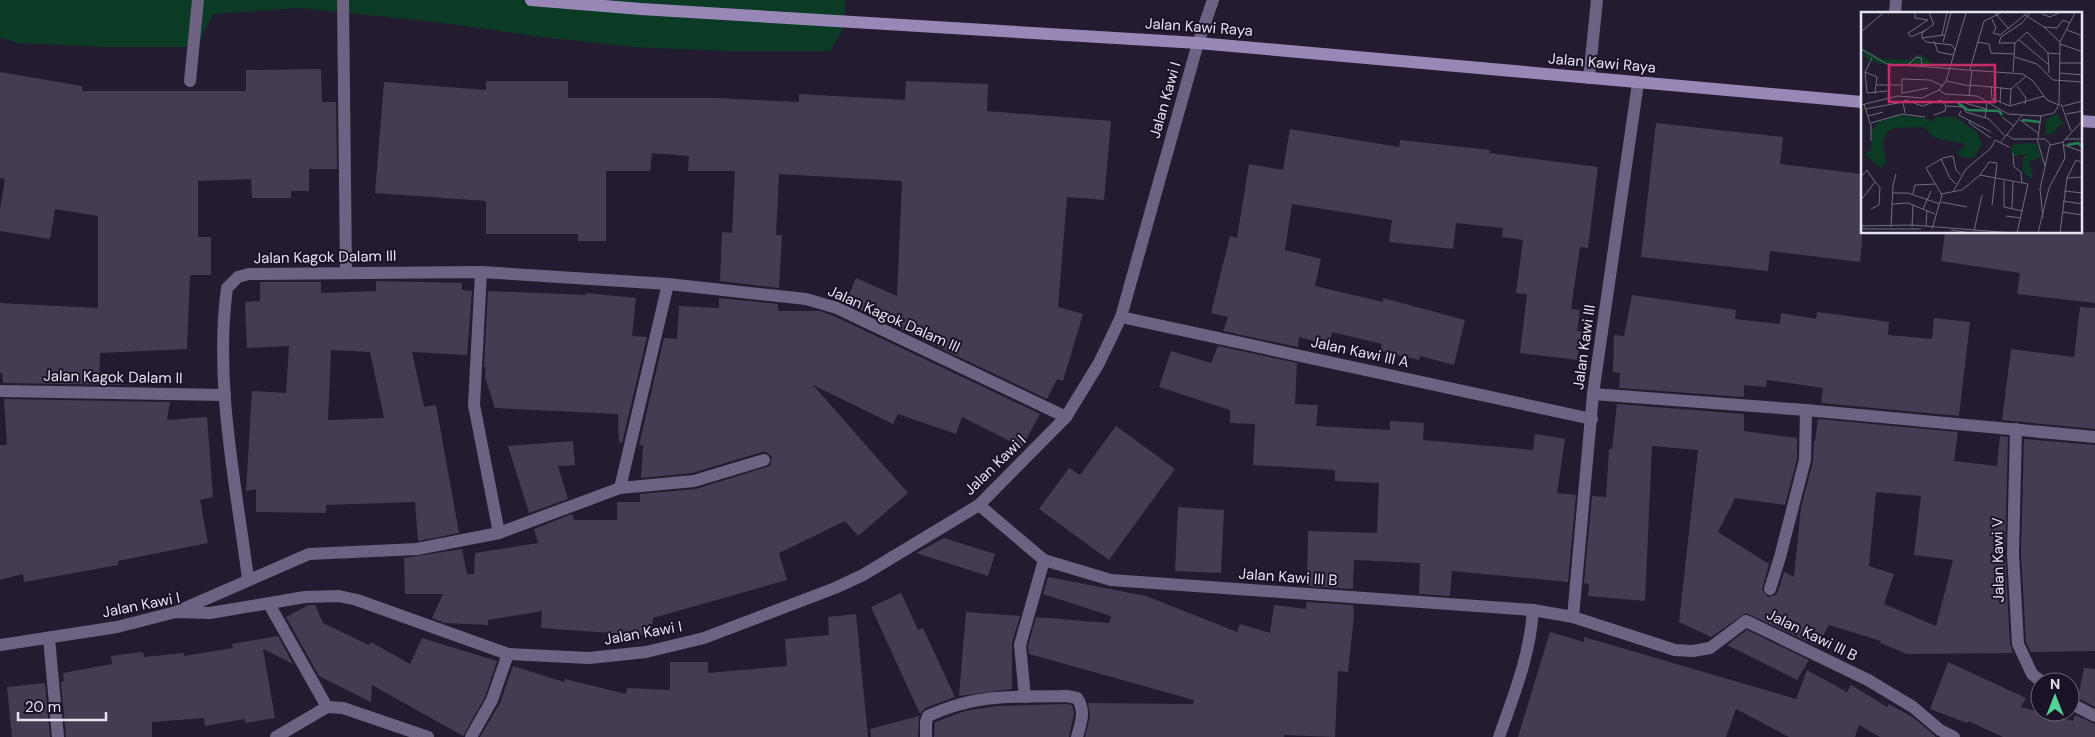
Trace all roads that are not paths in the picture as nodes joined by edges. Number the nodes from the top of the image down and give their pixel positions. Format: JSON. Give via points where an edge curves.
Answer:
{"nodes":[{"id":1,"x":198,"y":0,"type":"edge"},
{"id":2,"x":343,"y":0,"type":"edge"},
{"id":3,"x":531,"y":0,"type":"edge"},
{"id":4,"x":1213,"y":0,"type":"edge"},
{"id":5,"x":1597,"y":0,"type":"edge"},
{"id":6,"x":641,"y":5,"type":"edge"},
{"id":7,"x":1198,"y":43,"type":"junction"},
{"id":8,"x":1590,"y":78,"type":"junction"},
{"id":9,"x":190,"y":81,"type":"dead end"},
{"id":10,"x":1638,"y":83,"type":"junction"},
{"id":11,"x":1861,"y":102,"type":"edge"},
{"id":12,"x":2082,"y":121,"type":"edge"},
{"id":13,"x":2095,"y":122,"type":"edge"},
{"id":14,"x":346,"y":272,"type":"junction"},
{"id":15,"x":481,"y":272,"type":"junction"},
{"id":16,"x":668,"y":284,"type":"junction"},
{"id":17,"x":1121,"y":317,"type":"junction"},
{"id":18,"x":0,"y":391,"type":"edge"},
{"id":19,"x":1593,"y":394,"type":"junction"},
{"id":20,"x":225,"y":395,"type":"junction"},
{"id":21,"x":1806,"y":410,"type":"junction"},
{"id":22,"x":1066,"y":417,"type":"junction"},
{"id":23,"x":1592,"y":419,"type":"junction"},
{"id":24,"x":2016,"y":429,"type":"junction"},
{"id":25,"x":2095,"y":437,"type":"edge"},
{"id":26,"x":764,"y":460,"type":"dead end"},
{"id":27,"x":620,"y":488,"type":"junction"},
{"id":28,"x":979,"y":506,"type":"junction"},
{"id":29,"x":499,"y":533,"type":"junction"},
{"id":30,"x":1044,"y":560,"type":"junction"},
{"id":31,"x":248,"y":579,"type":"junction"},
{"id":32,"x":1770,"y":589,"type":"dead end"},
{"id":33,"x":270,"y":604,"type":"junction"},
{"id":34,"x":1533,"y":610,"type":"junction"},
{"id":35,"x":176,"y":612,"type":"junction"},
{"id":36,"x":1574,"y":616,"type":"junction"},
{"id":37,"x":49,"y":638,"type":"junction"},
{"id":38,"x":0,"y":645,"type":"edge"},
{"id":39,"x":508,"y":654,"type":"junction"},
{"id":40,"x":2031,"y":672,"type":"edge"},
{"id":41,"x":1025,"y":697,"type":"junction"},
{"id":42,"x":327,"y":707,"type":"junction"},
{"id":43,"x":2080,"y":708,"type":"edge"},
{"id":44,"x":2095,"y":716,"type":"edge"},
{"id":45,"x":1939,"y":733,"type":"edge"},
{"id":46,"x":58,"y":737,"type":"edge"},
{"id":47,"x":276,"y":737,"type":"edge"},
{"id":48,"x":428,"y":737,"type":"edge"},
{"id":49,"x":471,"y":737,"type":"edge"},
{"id":50,"x":926,"y":737,"type":"edge"},
{"id":51,"x":1077,"y":737,"type":"edge"},
{"id":52,"x":1499,"y":737,"type":"edge"},
{"id":53,"x":1954,"y":737,"type":"edge"}],
"edges":[{"from":1,"to":9,"type":"street"},
{"from":2,"to":14,"type":"street"},
{"from":3,"to":6,"type":"main road","name":"Jalan Kawi Raya"},
{"from":4,"to":7,"type":"street","name":"Jalan Kawi I"},
{"from":5,"to":8,"type":"street"},
{"from":6,"to":7,"type":"main road","name":"Jalan Kawi Raya"},
{"from":7,"to":8,"type":"main road","name":"Jalan Kawi Raya"},
{"from":7,"to":17,"type":"street","name":"Jalan Kawi I"},
{"from":8,"to":10,"type":"main road","name":"Jalan Kawi Raya"},
{"from":10,"to":11,"type":"main road","name":"Jalan Kawi Raya"},
{"from":10,"to":19,"type":"street","name":"Jalan Kawi III"},
{"from":12,"to":13,"type":"main road"},
{"from":14,"to":15,"type":"street","name":"Jalan Kagok Dalam III"},
{"from":14,"to":20,"type":"street","name":"Jalan Kagok Dalam III","via":[[249,274],[231,282],[227,288],[224,314]]},
{"from":15,"to":16,"type":"street","name":"Jalan Kagok Dalam III"},
{"from":15,"to":29,"type":"street","via":[[474,405]]},
{"from":16,"to":22,"type":"street","name":"Jalan Kagok Dalam III","via":[[823,302]]},
{"from":16,"to":27,"type":"street"},
{"from":17,"to":22,"type":"street","name":"Jalan Kawi I","via":[[1099,363]]},
{"from":17,"to":23,"type":"street","name":"Jalan Kawi III A"},
{"from":18,"to":20,"type":"street","name":"Jalan Kagok Dalam II"},
{"from":19,"to":21,"type":"street"},
{"from":19,"to":23,"type":"street","name":"Jalan Kawi III"},
{"from":20,"to":31,"type":"street","name":"Jalan Kagok Dalam III"},
{"from":21,"to":24,"type":"street"},
{"from":21,"to":32,"type":"street","via":[[1805,460]]},
{"from":22,"to":28,"type":"street","name":"Jalan Kawi I"},
{"from":23,"to":36,"type":"street","name":"Jalan Kawi III"},
{"from":24,"to":25,"type":"street"},
{"from":24,"to":40,"type":"street","name":"Jalan Kawi V","via":[[2013,554],[2018,644]]},
{"from":26,"to":27,"type":"street","via":[[694,481]]},
{"from":27,"to":29,"type":"street"},
{"from":28,"to":30,"type":"street","name":"Jalan Kawi III B"},
{"from":28,"to":39,"type":"street","name":"Jalan Kawi I","via":[[863,575],[704,638],[609,657]]},
{"from":29,"to":31,"type":"street","via":[[417,549],[309,554]]},
{"from":30,"to":34,"type":"street","name":"Jalan Kawi III B","via":[[1093,576],[1131,583]]},
{"from":30,"to":41,"type":"street","via":[[1020,645]]},
{"from":31,"to":35,"type":"street"},
{"from":33,"to":35,"type":"street","name":"Jalan Kawi I","via":[[210,613]]},
{"from":33,"to":39,"type":"street","name":"Jalan Kawi I","via":[[305,597],[339,596]]},
{"from":33,"to":42,"type":"street"},
{"from":34,"to":36,"type":"street","name":"Jalan Kawi III B"},
{"from":34,"to":52,"type":"street","via":[[1525,664]]},
{"from":35,"to":37,"type":"street","name":"Jalan Kawi I","via":[[117,627]]},
{"from":36,"to":45,"type":"street","name":"Jalan Kawi III B","via":[[1675,650],[1693,652],[1710,648],[1746,621],[1868,680],[1913,707]]},
{"from":37,"to":38,"type":"street","name":"Jalan Kawi I"},
{"from":37,"to":46,"type":"street"},
{"from":39,"to":49,"type":"street","via":[[492,700]]},
{"from":41,"to":50,"type":"street","via":[[977,698],[936,712],[928,716]]},
{"from":41,"to":51,"type":"street","via":[[1077,698],[1083,714]]},
{"from":42,"to":47,"type":"street"},
{"from":42,"to":48,"type":"street","via":[[343,708]]},
{"from":43,"to":44,"type":"street"},
{"from":45,"to":53,"type":"street","name":"Jalan Kawi III B"}]}
